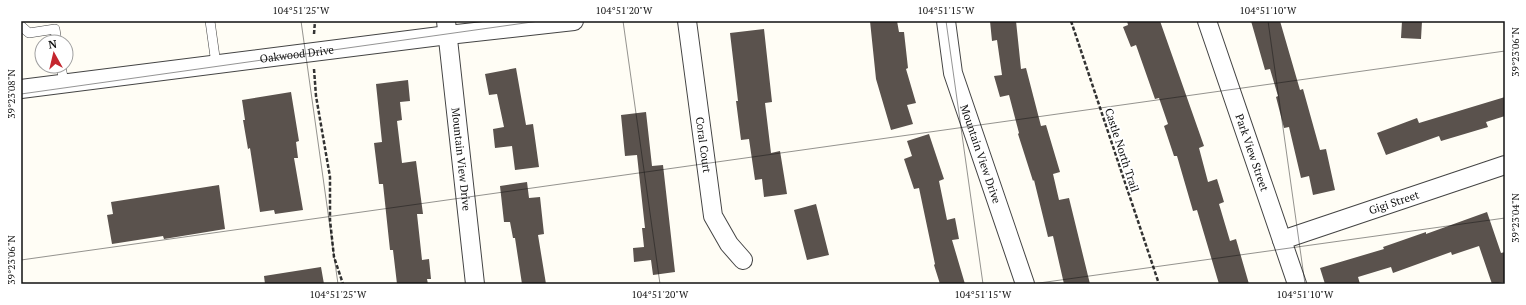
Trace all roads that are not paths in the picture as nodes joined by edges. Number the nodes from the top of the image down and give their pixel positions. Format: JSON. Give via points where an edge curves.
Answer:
{"nodes":[{"id":1,"x":210,"y":21,"type":"edge"},
{"id":2,"x":574,"y":21,"type":"edge"},
{"id":3,"x":687,"y":21,"type":"edge"},
{"id":4,"x":946,"y":21,"type":"edge"},
{"id":5,"x":1207,"y":21,"type":"edge"},
{"id":6,"x":21,"y":26,"type":"edge"},
{"id":7,"x":447,"y":28,"type":"edge"},
{"id":8,"x":56,"y":34,"type":"edge"},
{"id":9,"x":216,"y":64,"type":"junction"},
{"id":10,"x":62,"y":75,"type":"edge"},
{"id":11,"x":21,"y":89,"type":"edge"},
{"id":12,"x":1505,"y":165,"type":"edge"},
{"id":13,"x":1282,"y":240,"type":"junction"},
{"id":14,"x":743,"y":260,"type":"dead end"},
{"id":15,"x":475,"y":284,"type":"edge"},
{"id":16,"x":1025,"y":284,"type":"edge"},
{"id":17,"x":1297,"y":284,"type":"edge"}],
"edges":[{"from":1,"to":9,"type":"lane"},
{"from":2,"to":7,"type":"street","name":"Oakwood Drive"},
{"from":3,"to":14,"type":"street","name":"Coral Court","via":[[713,216],[729,244]]},
{"from":4,"to":16,"type":"street","name":"Mountain View Drive","via":[[953,73]]},
{"from":5,"to":13,"type":"street","name":"Park View Street"},
{"from":6,"to":8,"type":"lane","via":[[29,33],[56,29]]},
{"from":7,"to":9,"type":"street","name":"Oakwood Drive","via":[[314,52]]},
{"from":7,"to":15,"type":"street","name":"Mountain View Drive"},
{"from":9,"to":10,"type":"street","name":"Oakwood Drive"},
{"from":10,"to":11,"type":"street","name":"Oakwood Drive"},
{"from":12,"to":13,"type":"street","name":"Gigi Street"},
{"from":13,"to":17,"type":"street","name":"Park View Street"}]}
